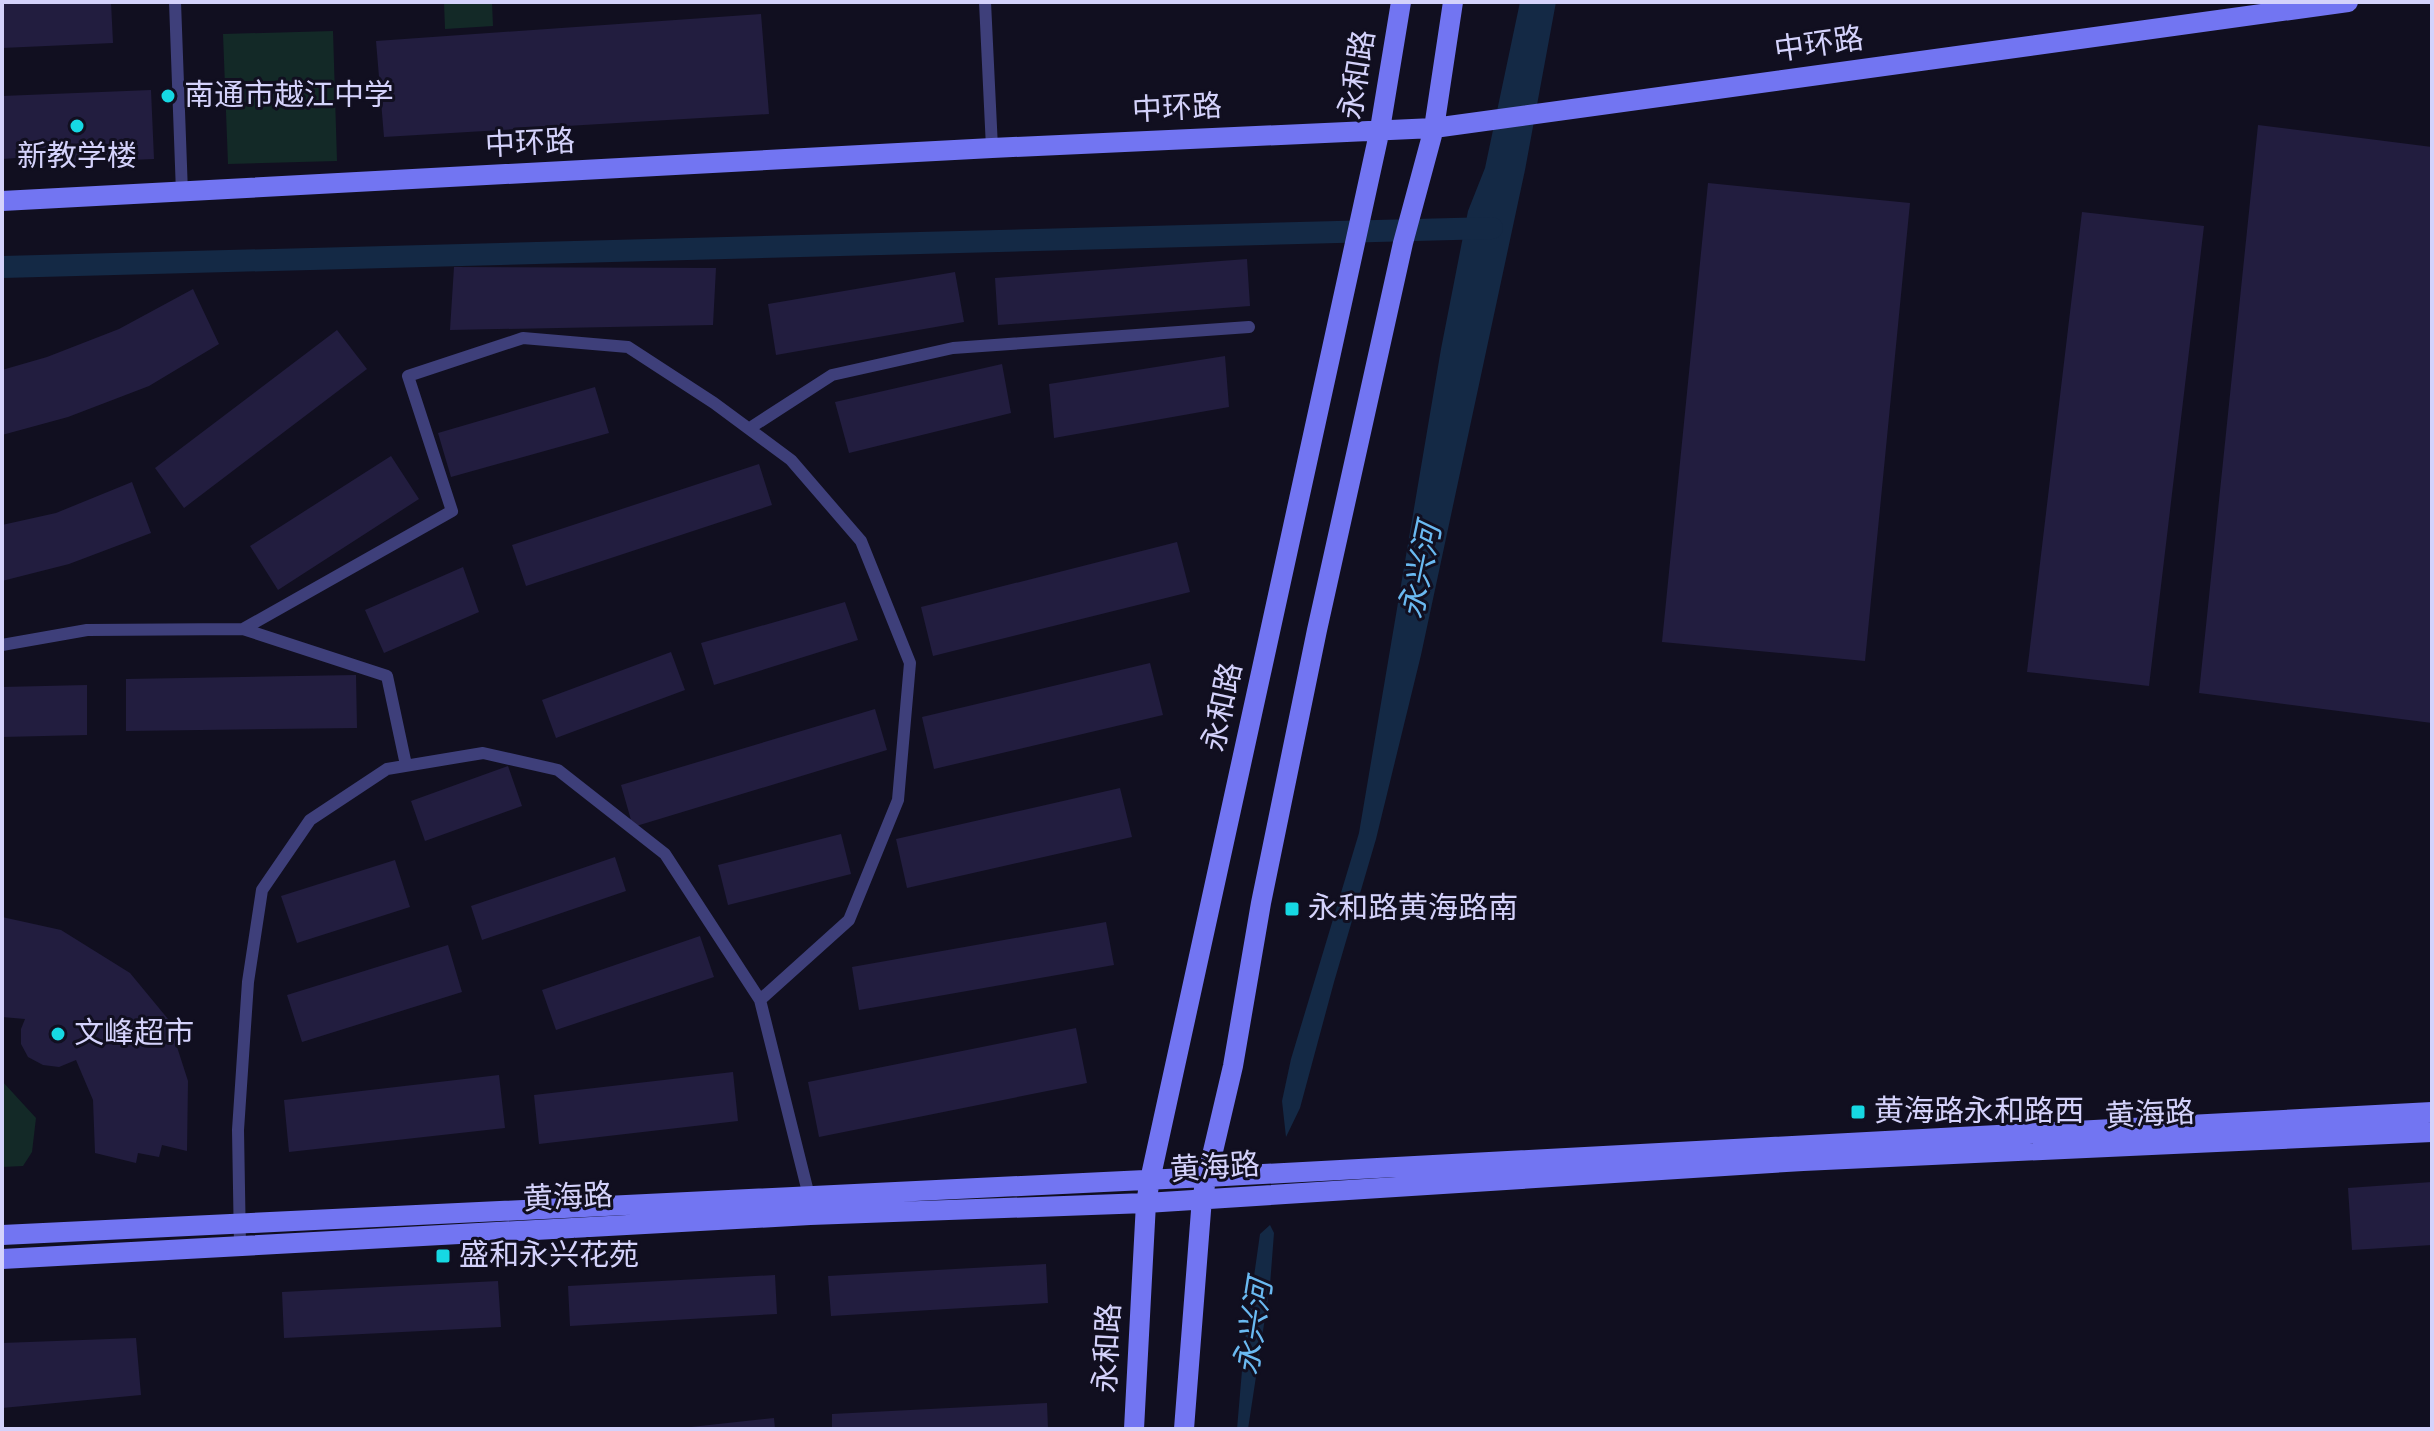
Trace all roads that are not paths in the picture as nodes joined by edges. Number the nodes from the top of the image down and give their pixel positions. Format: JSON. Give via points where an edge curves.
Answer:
{"nodes":[{"id":1,"x":175,"y":2,"type":"edge"},
{"id":2,"x":985,"y":2,"type":"edge"},
{"id":3,"x":1401,"y":2,"type":"edge"},
{"id":4,"x":1453,"y":2,"type":"edge"},
{"id":5,"x":2348,"y":2,"type":"edge"},
{"id":6,"x":1434,"y":128,"type":"junction"},
{"id":7,"x":1380,"y":129,"type":"junction"},
{"id":8,"x":992,"y":148,"type":"junction"},
{"id":9,"x":182,"y":193,"type":"junction"},
{"id":10,"x":2,"y":201,"type":"edge"},
{"id":11,"x":1249,"y":327,"type":"dead end"},
{"id":12,"x":750,"y":428,"type":"junction"},
{"id":13,"x":243,"y":629,"type":"junction"},
{"id":14,"x":2,"y":645,"type":"edge"},
{"id":15,"x":406,"y":765,"type":"junction"},
{"id":16,"x":760,"y":1000,"type":"junction"},
{"id":17,"x":2432,"y":1112,"type":"edge"},
{"id":18,"x":2432,"y":1132,"type":"edge"},
{"id":19,"x":1207,"y":1177,"type":"junction"},
{"id":20,"x":1150,"y":1180,"type":"junction"},
{"id":21,"x":1202,"y":1198,"type":"junction"},
{"id":22,"x":1146,"y":1203,"type":"junction"},
{"id":23,"x":810,"y":1205,"type":"junction"},
{"id":24,"x":240,"y":1225,"type":"junction"},
{"id":25,"x":2,"y":1235,"type":"edge"},
{"id":26,"x":240,"y":1246,"type":"junction"},
{"id":27,"x":2,"y":1259,"type":"edge"},
{"id":28,"x":1134,"y":1429,"type":"edge"},
{"id":29,"x":1184,"y":1429,"type":"edge"}],
"edges":[{"from":1,"to":9,"type":"lane"},
{"from":2,"to":8,"type":"lane"},
{"from":3,"to":7,"type":"main road","name":"永和路"},
{"from":4,"to":6,"type":"main road"},
{"from":5,"to":6,"type":"main road","name":"中环路"},
{"from":6,"to":7,"type":"main road","name":"中环路"},
{"from":6,"to":19,"type":"main road","via":[[1403,243],[1317,630]]},
{"from":7,"to":8,"type":"main road","name":"中环路"},
{"from":7,"to":20,"type":"main road","name":"永和路"},
{"from":8,"to":9,"type":"main road","name":"中环路"},
{"from":9,"to":10,"type":"main road","name":"中环路"},
{"from":11,"to":12,"type":"lane","via":[[953,348],[832,375]]},
{"from":12,"to":13,"type":"lane","via":[[628,347],[523,338],[408,376],[452,511]]},
{"from":12,"to":16,"type":"lane","via":[[791,460],[861,541],[910,663],[898,800],[849,920]]},
{"from":13,"to":14,"type":"lane","via":[[87,630]]},
{"from":13,"to":15,"type":"lane","via":[[387,676]]},
{"from":15,"to":16,"type":"lane","via":[[483,753],[558,770],[665,854]]},
{"from":15,"to":24,"type":"lane","via":[[387,769],[310,820],[262,890],[248,982],[238,1130]]},
{"from":16,"to":23,"type":"lane"},
{"from":17,"to":19,"type":"main road","name":"黄海路"},
{"from":18,"to":21,"type":"main road","name":"黄海路","via":[[1803,1161]]},
{"from":19,"to":20,"type":"main road","name":"黄海路"},
{"from":19,"to":21,"type":"main road"},
{"from":20,"to":22,"type":"main road","name":"永和路"},
{"from":20,"to":23,"type":"main road","name":"黄海路"},
{"from":21,"to":22,"type":"main road","name":"黄海路"},
{"from":21,"to":29,"type":"main road"},
{"from":22,"to":23,"type":"main road","name":"黄海路"},
{"from":22,"to":28,"type":"main road","name":"永和路"},
{"from":23,"to":24,"type":"main road","name":"黄海路"},
{"from":23,"to":26,"type":"main road","name":"黄海路"},
{"from":24,"to":25,"type":"main road","name":"黄海路"},
{"from":24,"to":26,"type":"lane"},
{"from":26,"to":27,"type":"main road","name":"黄海路"}]}
